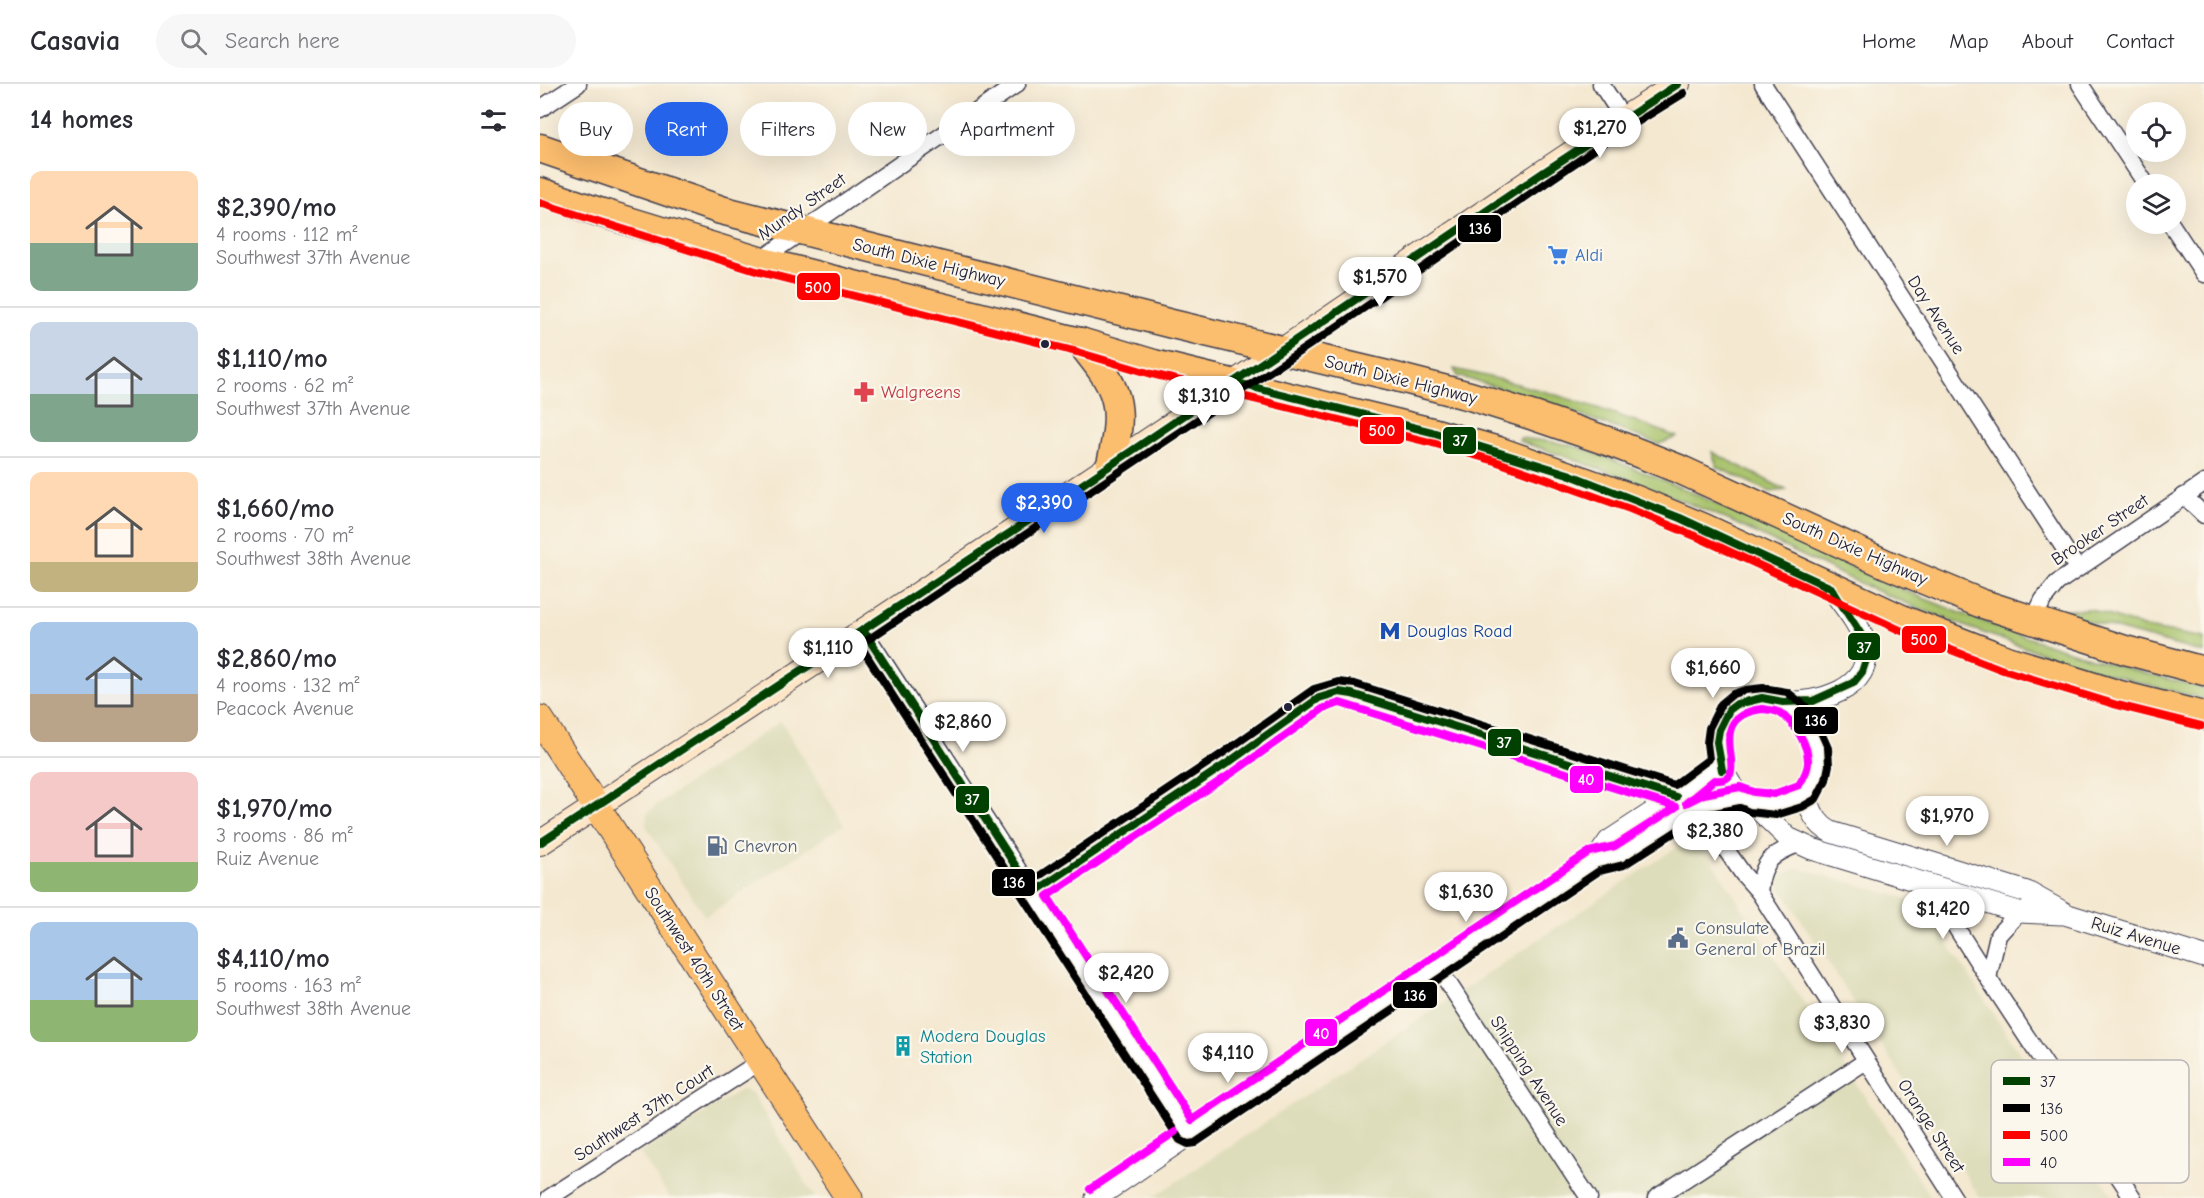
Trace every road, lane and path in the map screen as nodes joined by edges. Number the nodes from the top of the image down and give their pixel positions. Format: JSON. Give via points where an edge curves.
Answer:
{"nodes":[{"id":1,"x":578,"y":84,"type":"edge"},
{"id":2,"x":1017,"y":84,"type":"edge"},
{"id":3,"x":1601,"y":84,"type":"edge"},
{"id":4,"x":1678,"y":84,"type":"edge"},
{"id":5,"x":1763,"y":84,"type":"edge"},
{"id":6,"x":2080,"y":84,"type":"edge"},
{"id":7,"x":540,"y":109,"type":"edge"},
{"id":8,"x":1623,"y":118,"type":"junction"},
{"id":9,"x":540,"y":148,"type":"edge"},
{"id":10,"x":2139,"y":174,"type":"edge"},
{"id":11,"x":540,"y":192,"type":"edge"},
{"id":12,"x":802,"y":231,"type":"junction"},
{"id":13,"x":2178,"y":234,"type":"edge"},
{"id":14,"x":759,"y":261,"type":"junction"},
{"id":15,"x":2204,"y":274,"type":"edge"},
{"id":16,"x":1080,"y":342,"type":"junction"},
{"id":17,"x":1282,"y":350,"type":"junction"},
{"id":18,"x":1233,"y":382,"type":"junction"},
{"id":19,"x":1111,"y":464,"type":"junction"},
{"id":20,"x":2204,"y":483,"type":"edge"},
{"id":21,"x":2184,"y":496,"type":"junction"},
{"id":22,"x":2204,"y":515,"type":"edge"},
{"id":23,"x":2077,"y":568,"type":"junction"},
{"id":24,"x":1831,"y":588,"type":"junction"},
{"id":25,"x":2033,"y":621,"type":"junction"},
{"id":26,"x":863,"y":630,"type":"junction"},
{"id":27,"x":2204,"y":671,"type":"edge"},
{"id":28,"x":1783,"y":702,"type":"junction"},
{"id":29,"x":2204,"y":716,"type":"edge"},
{"id":30,"x":540,"y":719,"type":"edge"},
{"id":31,"x":1722,"y":770,"type":"junction"},
{"id":32,"x":1807,"y":793,"type":"junction"},
{"id":33,"x":1747,"y":799,"type":"junction"},
{"id":34,"x":596,"y":806,"type":"junction"},
{"id":35,"x":1678,"y":818,"type":"junction"},
{"id":36,"x":540,"y":843,"type":"edge"},
{"id":37,"x":1798,"y":844,"type":"junction"},
{"id":38,"x":1595,"y":861,"type":"junction"},
{"id":39,"x":1928,"y":883,"type":"junction"},
{"id":40,"x":1759,"y":892,"type":"junction"},
{"id":41,"x":2019,"y":912,"type":"junction"},
{"id":42,"x":2068,"y":915,"type":"junction"},
{"id":43,"x":2204,"y":957,"type":"edge"},
{"id":44,"x":1437,"y":966,"type":"junction"},
{"id":45,"x":1988,"y":978,"type":"junction"},
{"id":46,"x":2042,"y":1060,"type":"edge"},
{"id":47,"x":761,"y":1061,"type":"junction"},
{"id":48,"x":1866,"y":1061,"type":"junction"},
{"id":49,"x":1189,"y":1134,"type":"junction"},
{"id":50,"x":2123,"y":1183,"type":"edge"},
{"id":51,"x":549,"y":1198,"type":"edge"},
{"id":52,"x":849,"y":1198,"type":"edge"},
{"id":53,"x":1096,"y":1198,"type":"edge"},
{"id":54,"x":1589,"y":1198,"type":"edge"},
{"id":55,"x":1656,"y":1198,"type":"edge"},
{"id":56,"x":1954,"y":1198,"type":"edge"},
{"id":57,"x":2133,"y":1198,"type":"edge"}],
"edges":[{"from":1,"to":7,"type":"street"},
{"from":2,"to":12,"type":"street","name":"Mundy Street"},
{"from":3,"to":8,"type":"street"},
{"from":4,"to":8,"type":"main road"},
{"from":5,"to":23,"type":"street","name":"Day Avenue"},
{"from":6,"to":10,"type":"street"},
{"from":8,"to":17,"type":"main road"},
{"from":9,"to":12,"type":"highway","name":"South Dixie Highway","via":[[721,210]]},
{"from":11,"to":14,"type":"highway"},
{"from":12,"to":14,"type":"street","name":"Mundy Street"},
{"from":12,"to":17,"type":"highway","name":"South Dixie Highway"},
{"from":13,"to":15,"type":"street"},
{"from":14,"to":16,"type":"highway"},
{"from":16,"to":18,"type":"highway"},
{"from":16,"to":19,"type":"highway","via":[[1113,387],[1119,410],[1119,431]]},
{"from":17,"to":18,"type":"main road"},
{"from":17,"to":25,"type":"highway","name":"South Dixie Highway","via":[[1470,396],[1613,443],[1746,498],[1917,578]]},
{"from":18,"to":19,"type":"main road"},
{"from":18,"to":24,"type":"highway","via":[[1432,432],[1568,474],[1696,525]]},
{"from":19,"to":26,"type":"main road"},
{"from":20,"to":21,"type":"street","name":"Brooker Street"},
{"from":21,"to":22,"type":"street"},
{"from":21,"to":23,"type":"street","name":"Brooker Street"},
{"from":23,"to":25,"type":"street","name":"Brooker Street","via":[[2050,591]]},
{"from":24,"to":28,"type":"street","via":[[1862,636],[1866,660],[1862,672],[1828,696]]},
{"from":24,"to":29,"type":"highway","via":[[2007,660]]},
{"from":25,"to":27,"type":"highway","name":"South Dixie Highway"},
{"from":26,"to":34,"type":"main road"},
{"from":26,"to":49,"type":"street"},
{"from":28,"to":31,"type":"street","via":[[1748,700],[1730,710],[1717,742]]},
{"from":28,"to":32,"type":"street","via":[[1807,726],[1818,752],[1819,765]]},
{"from":30,"to":34,"type":"main road","name":"Southwest 40th Street"},
{"from":31,"to":33,"type":"street"},
{"from":31,"to":38,"type":"street","via":[[1711,769],[1609,841]]},
{"from":32,"to":33,"type":"street","via":[[1785,803],[1764,804]]},
{"from":32,"to":42,"type":"street","name":"Ruiz Avenue","via":[[1818,823],[1832,832],[2027,892]]},
{"from":33,"to":35,"type":"street","via":[[1707,804]]},
{"from":33,"to":37,"type":"street","name":"Ruiz Avenue"},
{"from":34,"to":36,"type":"main road"},
{"from":34,"to":47,"type":"main road","name":"Southwest 40th Street"},
{"from":35,"to":38,"type":"street","via":[[1619,856]]},
{"from":35,"to":40,"type":"street","name":"Orange Street","via":[[1713,831]]},
{"from":37,"to":39,"type":"street","name":"Ruiz Avenue"},
{"from":37,"to":40,"type":"street","via":[[1768,861]]},
{"from":38,"to":44,"type":"street"},
{"from":39,"to":41,"type":"street","name":"Ruiz Avenue"},
{"from":39,"to":45,"type":"street"},
{"from":40,"to":48,"type":"street","name":"Orange Street"},
{"from":41,"to":42,"type":"street","name":"Ruiz Avenue"},
{"from":41,"to":45,"type":"street","via":[[1998,935]]},
{"from":42,"to":43,"type":"street","name":"Ruiz Avenue"},
{"from":44,"to":49,"type":"street"},
{"from":44,"to":54,"type":"street","name":"Shipping Avenue"},
{"from":45,"to":46,"type":"street"},
{"from":47,"to":51,"type":"street","name":"Southwest 37th Court"},
{"from":47,"to":52,"type":"main road","name":"Southwest 40th Street"},
{"from":48,"to":55,"type":"street"},
{"from":48,"to":56,"type":"street","name":"Orange Street"},
{"from":49,"to":53,"type":"street"},
{"from":50,"to":57,"type":"street"}]}
